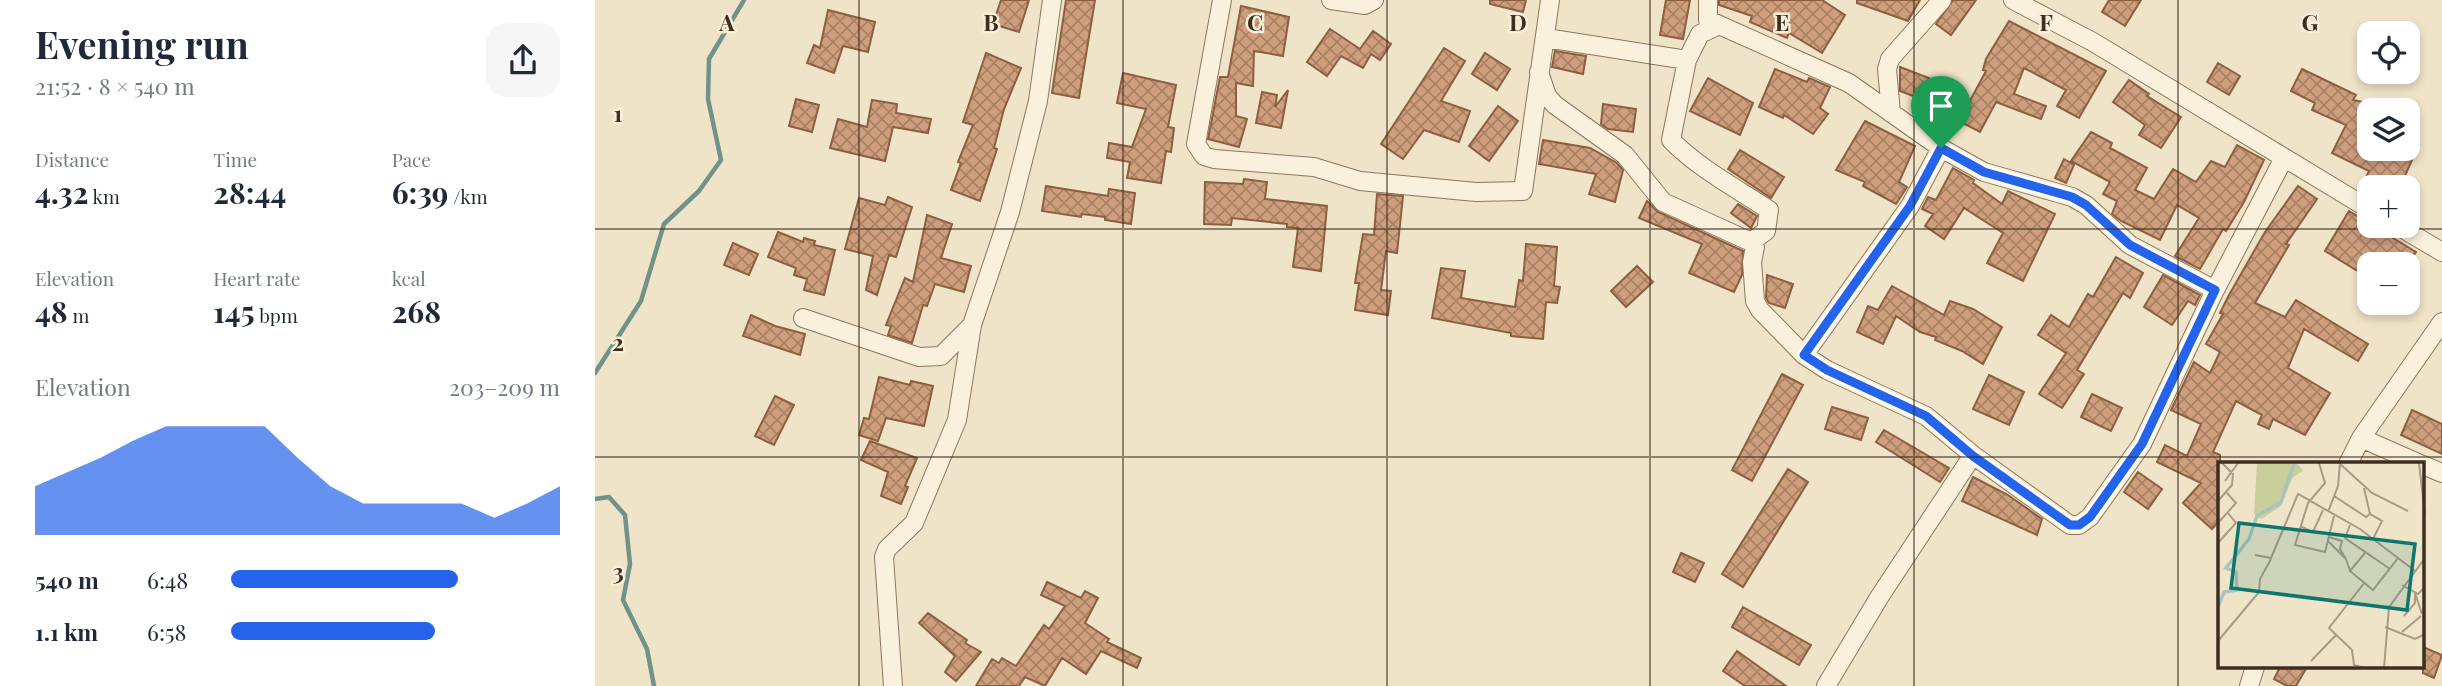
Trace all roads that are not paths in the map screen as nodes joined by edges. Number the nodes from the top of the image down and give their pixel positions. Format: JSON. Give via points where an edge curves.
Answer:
{"nodes":[{"id":1,"x":1052,"y":0,"type":"edge"},
{"id":2,"x":1222,"y":0,"type":"edge"},
{"id":3,"x":1331,"y":0,"type":"edge"},
{"id":4,"x":1374,"y":0,"type":"edge"},
{"id":5,"x":1550,"y":0,"type":"edge"},
{"id":6,"x":1708,"y":0,"type":"edge"},
{"id":7,"x":1942,"y":0,"type":"edge"},
{"id":8,"x":2013,"y":0,"type":"edge"},
{"id":9,"x":1719,"y":25,"type":"junction"},
{"id":10,"x":1546,"y":38,"type":"junction"},
{"id":11,"x":1687,"y":60,"type":"junction"},
{"id":12,"x":1539,"y":72,"type":"junction"},
{"id":13,"x":1891,"y":113,"type":"junction"},
{"id":14,"x":1941,"y":148,"type":"junction"},
{"id":15,"x":2284,"y":158,"type":"junction"},
{"id":16,"x":2357,"y":202,"type":"edge"},
{"id":17,"x":2418,"y":238,"type":"edge"},
{"id":18,"x":1751,"y":242,"type":"junction"},
{"id":19,"x":2442,"y":252,"type":"edge"},
{"id":20,"x":2215,"y":290,"type":"junction"},
{"id":21,"x":803,"y":318,"type":"dead end"},
{"id":22,"x":2442,"y":322,"type":"edge"},
{"id":23,"x":972,"y":326,"type":"junction"},
{"id":24,"x":1804,"y":355,"type":"junction"},
{"id":25,"x":2361,"y":438,"type":"junction"},
{"id":26,"x":1973,"y":456,"type":"junction"},
{"id":27,"x":2349,"y":462,"type":"edge"},
{"id":28,"x":2416,"y":462,"type":"edge"},
{"id":29,"x":2424,"y":465,"type":"edge"},
{"id":30,"x":2442,"y":473,"type":"edge"},
{"id":31,"x":2255,"y":668,"type":"edge"},
{"id":32,"x":893,"y":686,"type":"edge"},
{"id":33,"x":1826,"y":686,"type":"edge"},
{"id":34,"x":2249,"y":686,"type":"edge"}],
"edges":[{"from":1,"to":23,"type":"street","via":[[1038,101],[1010,212]]},
{"from":2,"to":12,"type":"street","via":[[1196,144],[1204,156],[1214,159],[1314,167],[1360,181],[1476,192],[1523,191]]},
{"from":3,"to":4,"type":"street","via":[[1365,5]]},
{"from":5,"to":10,"type":"street"},
{"from":6,"to":9,"type":"street","via":[[1707,20]]},
{"from":7,"to":13,"type":"street","via":[[1890,59]]},
{"from":8,"to":15,"type":"street","via":[[2093,42]]},
{"from":9,"to":11,"type":"street","via":[[1700,34]]},
{"from":9,"to":13,"type":"street","via":[[1823,69]]},
{"from":10,"to":11,"type":"street"},
{"from":10,"to":12,"type":"street"},
{"from":11,"to":18,"type":"street","via":[[1671,140],[1689,159],[1769,210],[1766,231]]},
{"from":12,"to":18,"type":"street","via":[[1555,106],[1625,155],[1663,202]]},
{"from":13,"to":14,"type":"street"},
{"from":14,"to":20,"type":"street","via":[[1984,172],[2072,197],[2130,245]]},
{"from":14,"to":24,"type":"street","via":[[1910,206]]},
{"from":15,"to":16,"type":"street"},
{"from":15,"to":20,"type":"street"},
{"from":17,"to":19,"type":"street"},
{"from":18,"to":24,"type":"street","via":[[1755,247],[1755,301]]},
{"from":20,"to":26,"type":"street","via":[[2142,444],[2090,517],[2079,525],[2070,525]]},
{"from":21,"to":23,"type":"street","via":[[919,357],[941,356]]},
{"from":22,"to":25,"type":"street"},
{"from":23,"to":32,"type":"street","via":[[957,420],[918,516],[884,557]]},
{"from":24,"to":26,"type":"street","via":[[1926,416]]},
{"from":25,"to":27,"type":"street"},
{"from":25,"to":28,"type":"street"},
{"from":26,"to":33,"type":"street"},
{"from":29,"to":30,"type":"street"},
{"from":31,"to":34,"type":"street"}]}
